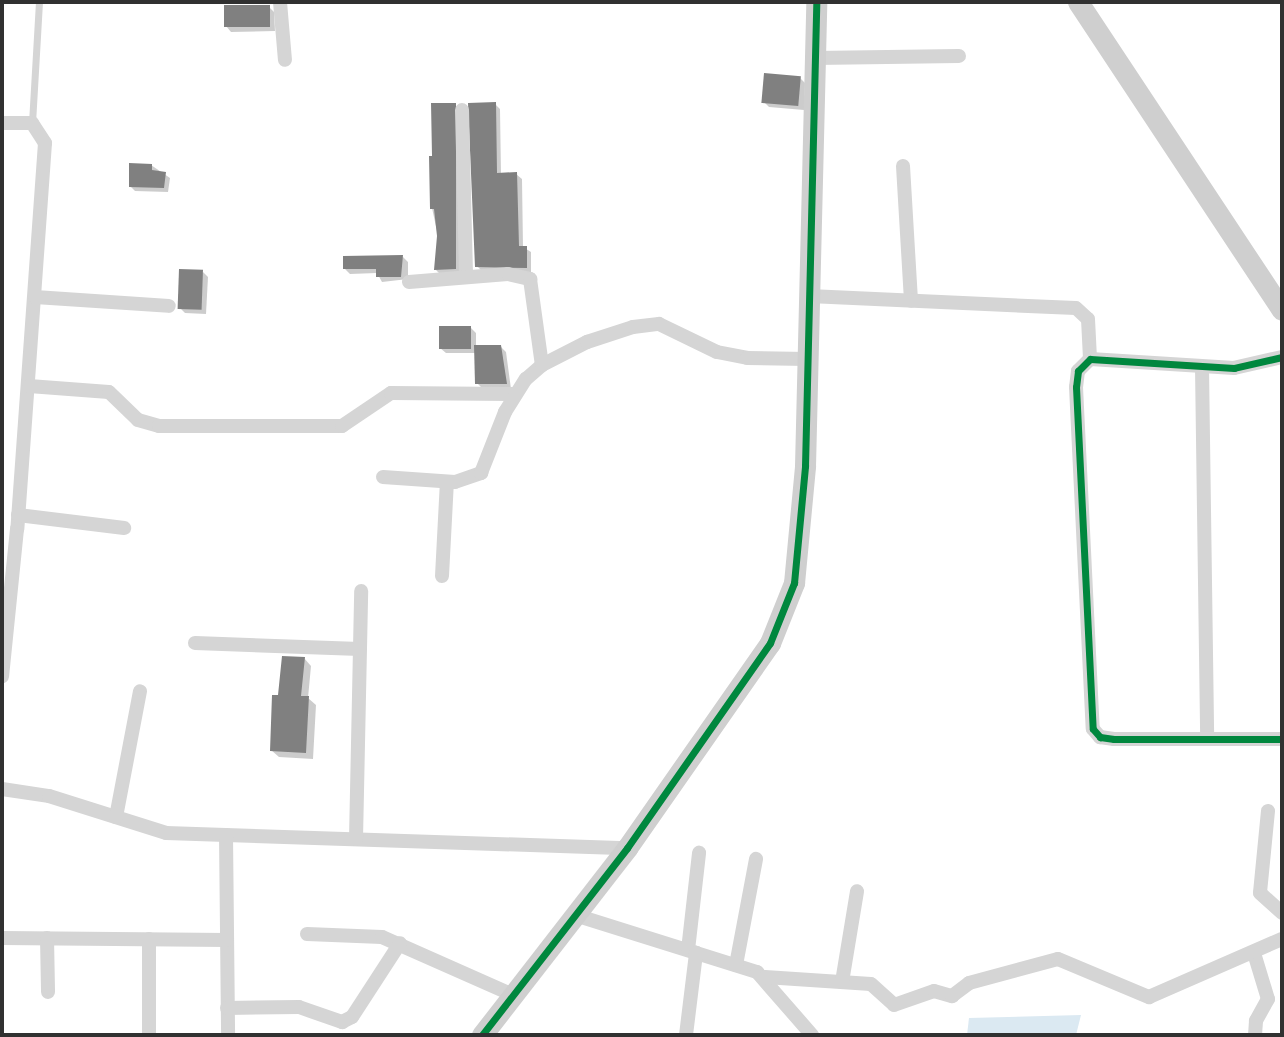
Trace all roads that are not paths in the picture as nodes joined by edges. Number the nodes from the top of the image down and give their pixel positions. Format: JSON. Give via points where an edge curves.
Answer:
{"nodes":[{"id":1,"x":39,"y":2,"type":"edge"},
{"id":2,"x":280,"y":2,"type":"edge"},
{"id":3,"x":816,"y":2,"type":"edge"},
{"id":4,"x":1077,"y":2,"type":"edge"},
{"id":5,"x":959,"y":56,"type":"dead end"},
{"id":6,"x":815,"y":58,"type":"junction"},
{"id":7,"x":285,"y":60,"type":"dead end"},
{"id":8,"x":462,"y":110,"type":"dead end"},
{"id":9,"x":2,"y":123,"type":"edge"},
{"id":10,"x":32,"y":123,"type":"junction"},
{"id":11,"x":903,"y":166,"type":"dead end"},
{"id":12,"x":466,"y":277,"type":"junction"},
{"id":13,"x":409,"y":282,"type":"dead end"},
{"id":14,"x":809,"y":296,"type":"junction"},
{"id":15,"x":35,"y":297,"type":"junction"},
{"id":16,"x":911,"y":301,"type":"junction"},
{"id":17,"x":169,"y":306,"type":"dead end"},
{"id":18,"x":1282,"y":310,"type":"edge"},
{"id":19,"x":1282,"y":357,"type":"edge"},
{"id":20,"x":807,"y":359,"type":"junction"},
{"id":21,"x":1090,"y":359,"type":"junction"},
{"id":22,"x":542,"y":365,"type":"junction"},
{"id":23,"x":1202,"y":368,"type":"junction"},
{"id":24,"x":29,"y":386,"type":"junction"},
{"id":25,"x":515,"y":394,"type":"junction"},
{"id":26,"x":383,"y":477,"type":"dead end"},
{"id":27,"x":447,"y":482,"type":"junction"},
{"id":28,"x":18,"y":515,"type":"junction"},
{"id":29,"x":124,"y":528,"type":"dead end"},
{"id":30,"x":8,"y":547,"type":"edge"},
{"id":31,"x":442,"y":576,"type":"dead end"},
{"id":32,"x":361,"y":591,"type":"dead end"},
{"id":33,"x":195,"y":643,"type":"dead end"},
{"id":34,"x":360,"y":649,"type":"junction"},
{"id":35,"x":2,"y":676,"type":"edge"},
{"id":36,"x":140,"y":691,"type":"dead end"},
{"id":37,"x":1207,"y":739,"type":"junction"},
{"id":38,"x":1282,"y":739,"type":"edge"},
{"id":39,"x":2,"y":789,"type":"edge"},
{"id":40,"x":1268,"y":811,"type":"dead end"},
{"id":41,"x":116,"y":817,"type":"junction"},
{"id":42,"x":226,"y":835,"type":"junction"},
{"id":43,"x":356,"y":839,"type":"junction"},
{"id":44,"x":626,"y":848,"type":"junction"},
{"id":45,"x":699,"y":853,"type":"dead end"},
{"id":46,"x":756,"y":859,"type":"dead end"},
{"id":47,"x":857,"y":891,"type":"dead end"},
{"id":48,"x":1282,"y":914,"type":"edge"},
{"id":49,"x":575,"y":915,"type":"junction"},
{"id":50,"x":307,"y":933,"type":"dead end"},
{"id":51,"x":2,"y":938,"type":"edge"},
{"id":52,"x":47,"y":938,"type":"junction"},
{"id":53,"x":149,"y":939,"type":"junction"},
{"id":54,"x":1282,"y":939,"type":"edge"},
{"id":55,"x":227,"y":940,"type":"junction"},
{"id":56,"x":400,"y":943,"type":"junction"},
{"id":57,"x":692,"y":952,"type":"junction"},
{"id":58,"x":1254,"y":953,"type":"junction"},
{"id":59,"x":736,"y":965,"type":"junction"},
{"id":60,"x":765,"y":977,"type":"junction"},
{"id":61,"x":842,"y":982,"type":"junction"},
{"id":62,"x":48,"y":992,"type":"dead end"},
{"id":63,"x":513,"y":995,"type":"junction"},
{"id":64,"x":228,"y":1008,"type":"junction"},
{"id":65,"x":149,"y":1035,"type":"edge"},
{"id":66,"x":228,"y":1035,"type":"edge"},
{"id":67,"x":482,"y":1035,"type":"edge"},
{"id":68,"x":686,"y":1035,"type":"edge"},
{"id":69,"x":811,"y":1035,"type":"edge"},
{"id":70,"x":1255,"y":1035,"type":"edge"}],
"edges":[{"from":1,"to":10,"type":"lane"},
{"from":2,"to":7,"type":"street"},
{"from":3,"to":6,"type":"street"},
{"from":4,"to":18,"type":"street"},
{"from":5,"to":6,"type":"street"},
{"from":6,"to":14,"type":"street"},
{"from":8,"to":12,"type":"street"},
{"from":9,"to":10,"type":"street"},
{"from":10,"to":15,"type":"street","via":[[45,144]]},
{"from":11,"to":16,"type":"street"},
{"from":12,"to":13,"type":"street"},
{"from":12,"to":22,"type":"street","via":[[521,274],[530,279]]},
{"from":14,"to":16,"type":"street"},
{"from":14,"to":20,"type":"street"},
{"from":15,"to":17,"type":"street"},
{"from":15,"to":24,"type":"street"},
{"from":16,"to":21,"type":"street","via":[[1076,308],[1088,319]]},
{"from":19,"to":23,"type":"street","via":[[1241,367]]},
{"from":20,"to":22,"type":"street","via":[[730,355],[659,324],[608,334]]},
{"from":20,"to":44,"type":"street","via":[[805,466],[794,583],[783,615],[770,643]]},
{"from":21,"to":23,"type":"street"},
{"from":21,"to":37,"type":"street","via":[[1078,371],[1076,387],[1093,729],[1100,737],[1114,739]]},
{"from":22,"to":25,"type":"street"},
{"from":23,"to":37,"type":"street"},
{"from":24,"to":25,"type":"street","via":[[109,392],[138,420],[159,426],[342,426],[391,393]]},
{"from":24,"to":28,"type":"street"},
{"from":25,"to":27,"type":"street","via":[[481,473]]},
{"from":26,"to":27,"type":"street"},
{"from":27,"to":31,"type":"street"},
{"from":28,"to":29,"type":"street"},
{"from":28,"to":30,"type":"street"},
{"from":30,"to":35,"type":"street"},
{"from":32,"to":34,"type":"street"},
{"from":33,"to":34,"type":"street"},
{"from":34,"to":43,"type":"street"},
{"from":36,"to":41,"type":"street"},
{"from":37,"to":38,"type":"street"},
{"from":39,"to":41,"type":"street","via":[[48,796]]},
{"from":40,"to":48,"type":"street","via":[[1260,893]]},
{"from":41,"to":42,"type":"street","via":[[166,832]]},
{"from":42,"to":43,"type":"street"},
{"from":42,"to":55,"type":"street"},
{"from":43,"to":44,"type":"street"},
{"from":44,"to":49,"type":"street"},
{"from":45,"to":57,"type":"street"},
{"from":46,"to":59,"type":"street"},
{"from":47,"to":61,"type":"street"},
{"from":49,"to":57,"type":"street"},
{"from":49,"to":63,"type":"street"},
{"from":50,"to":56,"type":"street","via":[[370,935]]},
{"from":51,"to":52,"type":"street"},
{"from":52,"to":53,"type":"street"},
{"from":52,"to":62,"type":"street"},
{"from":53,"to":55,"type":"street"},
{"from":53,"to":65,"type":"street"},
{"from":54,"to":58,"type":"street"},
{"from":55,"to":64,"type":"street"},
{"from":56,"to":63,"type":"street"},
{"from":56,"to":64,"type":"street","via":[[352,1017],[342,1022],[299,1007]]},
{"from":57,"to":59,"type":"street"},
{"from":57,"to":68,"type":"street"},
{"from":58,"to":61,"type":"street","via":[[1149,997],[1058,959],[968,983],[952,996],[934,991],[894,1005],[871,984]]},
{"from":58,"to":70,"type":"street","via":[[1268,999],[1256,1021]]},
{"from":59,"to":60,"type":"street"},
{"from":60,"to":61,"type":"street"},
{"from":60,"to":69,"type":"street","via":[[785,1009]]},
{"from":63,"to":67,"type":"street"},
{"from":64,"to":66,"type":"street"}]}
